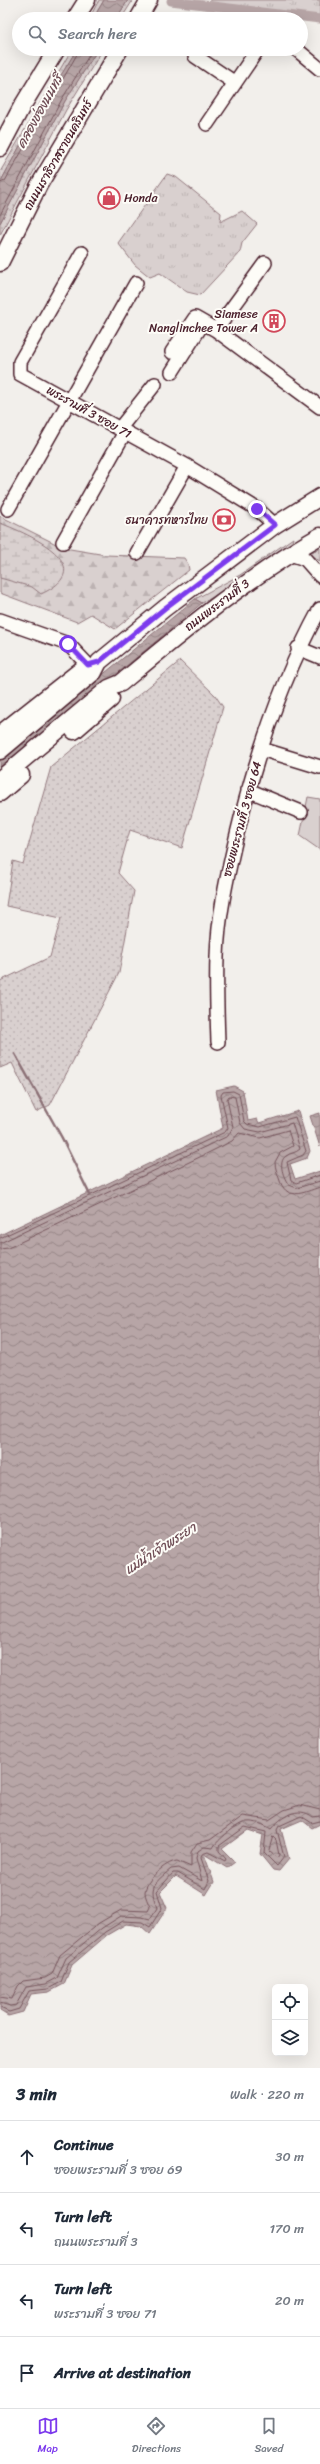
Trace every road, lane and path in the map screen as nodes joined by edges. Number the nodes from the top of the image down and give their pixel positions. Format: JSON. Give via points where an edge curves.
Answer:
{"nodes":[{"id":1,"x":75,"y":0,"type":"edge"},
{"id":2,"x":87,"y":0,"type":"edge"},
{"id":3,"x":149,"y":0,"type":"edge"},
{"id":4,"x":74,"y":12,"type":"edge"},
{"id":5,"x":79,"y":12,"type":"edge"},
{"id":6,"x":142,"y":12,"type":"edge"},
{"id":7,"x":53,"y":56,"type":"edge"},
{"id":8,"x":116,"y":56,"type":"edge"},
{"id":9,"x":195,"y":56,"type":"dead end"},
{"id":10,"x":253,"y":56,"type":"edge"},
{"id":11,"x":304,"y":56,"type":"edge"},
{"id":12,"x":320,"y":69,"type":"edge"},
{"id":13,"x":235,"y":83,"type":"junction"},
{"id":14,"x":207,"y":124,"type":"dead end"},
{"id":15,"x":1,"y":142,"type":"edge"},
{"id":16,"x":82,"y":253,"type":"dead end"},
{"id":17,"x":0,"y":263,"type":"edge"},
{"id":18,"x":265,"y":263,"type":"dead end"},
{"id":19,"x":136,"y":283,"type":"dead end"},
{"id":20,"x":199,"y":320,"type":"junction"},
{"id":21,"x":216,"y":330,"type":"junction"},
{"id":22,"x":172,"y":352,"type":"dead end"},
{"id":23,"x":172,"y":372,"type":"dead end"},
{"id":24,"x":155,"y":384,"type":"dead end"},
{"id":25,"x":68,"y":400,"type":"junction"},
{"id":26,"x":320,"y":407,"type":"edge"},
{"id":27,"x":123,"y":430,"type":"junction"},
{"id":28,"x":186,"y":466,"type":"junction"},
{"id":29,"x":320,"y":496,"type":"edge"},
{"id":30,"x":8,"y":508,"type":"dead end"},
{"id":31,"x":275,"y":525,"type":"junction"},
{"id":32,"x":320,"y":536,"type":"edge"},
{"id":33,"x":63,"y":542,"type":"dead end"},
{"id":34,"x":137,"y":553,"type":"dead end"},
{"id":35,"x":290,"y":554,"type":"junction"},
{"id":36,"x":320,"y":576,"type":"edge"},
{"id":37,"x":320,"y":609,"type":"edge"},
{"id":38,"x":0,"y":620,"type":"edge"},
{"id":39,"x":298,"y":648,"type":"junction"},
{"id":40,"x":320,"y":657,"type":"edge"},
{"id":41,"x":93,"y":664,"type":"junction"},
{"id":42,"x":121,"y":683,"type":"junction"},
{"id":43,"x":0,"y":734,"type":"edge"},
{"id":44,"x":261,"y":749,"type":"junction"},
{"id":45,"x":0,"y":751,"type":"edge"},
{"id":46,"x":320,"y":767,"type":"edge"},
{"id":47,"x":0,"y":779,"type":"edge"},
{"id":48,"x":248,"y":790,"type":"junction"},
{"id":49,"x":0,"y":793,"type":"edge"},
{"id":50,"x":301,"y":812,"type":"dead end"},
{"id":51,"x":218,"y":1042,"type":"dead end"}],
"edges":[{"from":1,"to":4,"type":"main road"},
{"from":2,"to":5,"type":"main road"},
{"from":3,"to":6,"type":"main road"},
{"from":7,"to":15,"type":"main road"},
{"from":8,"to":17,"type":"main road","name":"ถนนนราธิวาสราชนครินทร์","via":[[39,185]]},
{"from":9,"to":13,"type":"street"},
{"from":10,"to":13,"type":"street"},
{"from":11,"to":12,"type":"street"},
{"from":13,"to":14,"type":"street"},
{"from":16,"to":25,"type":"street","name":"พระรามที่ 3 ซอย 71","via":[[18,368],[20,374]]},
{"from":18,"to":21,"type":"street"},
{"from":19,"to":25,"type":"street"},
{"from":20,"to":21,"type":"street"},
{"from":20,"to":22,"type":"street"},
{"from":20,"to":23,"type":"street"},
{"from":21,"to":26,"type":"street"},
{"from":24,"to":27,"type":"street"},
{"from":25,"to":27,"type":"street","name":"พระรามที่ 3 ซอย 71"},
{"from":25,"to":30,"type":"street"},
{"from":27,"to":28,"type":"street","name":"พระรามที่ 3 ซอย 71"},
{"from":27,"to":33,"type":"street"},
{"from":28,"to":31,"type":"street","name":"พระรามที่ 3 ซอย 71","via":[[257,509]]},
{"from":28,"to":34,"type":"street"},
{"from":29,"to":31,"type":"main road"},
{"from":31,"to":41,"type":"main road"},
{"from":32,"to":35,"type":"main road","name":"ถนนพระรามที่ 3"},
{"from":35,"to":36,"type":"street","via":[[305,559]]},
{"from":35,"to":42,"type":"main road","name":"ถนนพระรามที่ 3","via":[[258,574],[196,621]]},
{"from":37,"to":39,"type":"street","name":"ซอยพระรามที่ 3 ซอย 64"},
{"from":38,"to":41,"type":"street","via":[[68,644]]},
{"from":39,"to":40,"type":"street"},
{"from":39,"to":44,"type":"street","name":"ซอยพระรามที่ 3 ซอย 64"},
{"from":41,"to":43,"type":"main road"},
{"from":41,"to":45,"type":"main road","via":[[94,672]]},
{"from":42,"to":47,"type":"main road","name":"ถนนพระรามที่ 3","via":[[109,688]]},
{"from":42,"to":49,"type":"main road","name":"ถนนพระรามที่ 3","via":[[114,697]]},
{"from":44,"to":46,"type":"street"},
{"from":44,"to":48,"type":"street","name":"ซอยพระรามที่ 3 ซอย 64"},
{"from":48,"to":50,"type":"street"},
{"from":48,"to":51,"type":"street","name":"ซอยพระรามที่ 3 ซอย 64","via":[[225,889],[217,956]]}]}
